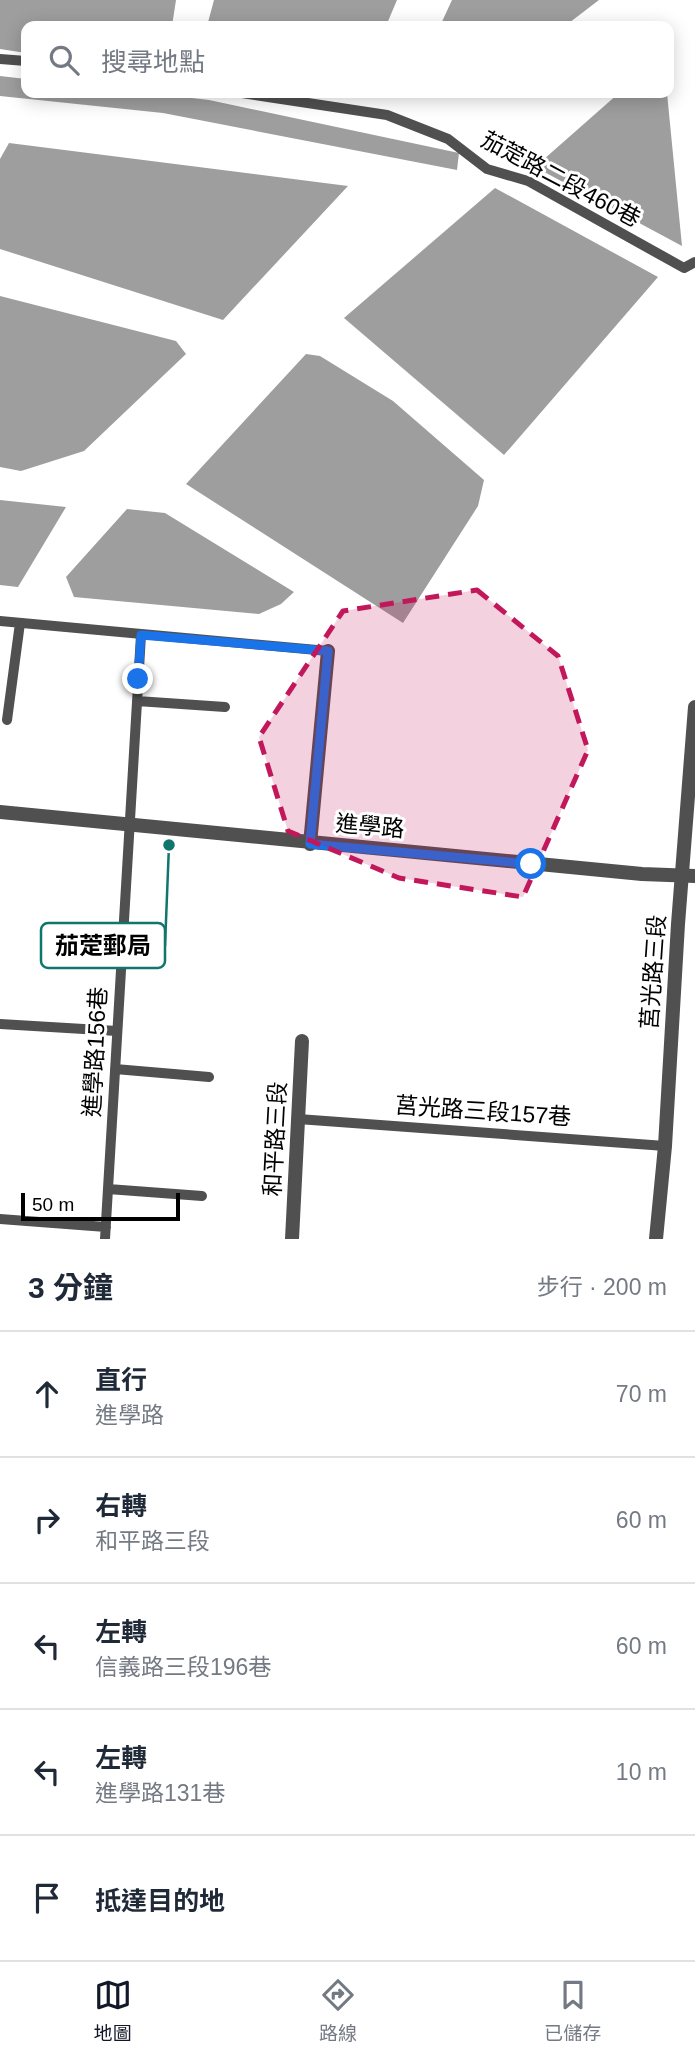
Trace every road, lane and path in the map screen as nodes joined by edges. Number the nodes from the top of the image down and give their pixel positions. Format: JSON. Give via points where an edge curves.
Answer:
{"nodes":[{"id":1,"x":0,"y":59,"type":"edge"},
{"id":2,"x":21,"y":61,"type":"edge"},
{"id":3,"x":275,"y":98,"type":"edge"},
{"id":4,"x":695,"y":262,"type":"edge"},
{"id":5,"x":0,"y":621,"type":"edge"},
{"id":6,"x":20,"y":623,"type":"junction"},
{"id":7,"x":141,"y":635,"type":"junction"},
{"id":8,"x":328,"y":651,"type":"joint"},
{"id":9,"x":137,"y":701,"type":"junction"},
{"id":10,"x":225,"y":707,"type":"dead end"},
{"id":11,"x":695,"y":707,"type":"edge"},
{"id":12,"x":7,"y":720,"type":"dead end"},
{"id":13,"x":0,"y":812,"type":"edge"},
{"id":14,"x":130,"y":825,"type":"junction"},
{"id":15,"x":310,"y":844,"type":"junction"},
{"id":16,"x":688,"y":876,"type":"edge"},
{"id":17,"x":0,"y":1024,"type":"edge"},
{"id":18,"x":117,"y":1031,"type":"junction"},
{"id":19,"x":302,"y":1041,"type":"dead end"},
{"id":20,"x":115,"y":1069,"type":"junction"},
{"id":21,"x":209,"y":1077,"type":"dead end"},
{"id":22,"x":298,"y":1119,"type":"junction"},
{"id":23,"x":665,"y":1146,"type":"junction"},
{"id":24,"x":108,"y":1189,"type":"junction"},
{"id":25,"x":202,"y":1196,"type":"dead end"},
{"id":26,"x":0,"y":1219,"type":"edge"},
{"id":27,"x":106,"y":1227,"type":"junction"},
{"id":28,"x":105,"y":1239,"type":"edge"},
{"id":29,"x":292,"y":1239,"type":"edge"},
{"id":30,"x":656,"y":1239,"type":"edge"}],
"edges":[{"from":1,"to":2,"type":"lane"},
{"from":3,"to":4,"type":"lane","name":"茄萣路二段460巷","via":[[387,115],[448,139],[487,169],[528,181],[684,268]]},
{"from":5,"to":6,"type":"lane"},
{"from":6,"to":7,"type":"lane"},
{"from":6,"to":12,"type":"lane"},
{"from":7,"to":8,"type":"lane"},
{"from":7,"to":9,"type":"lane","name":"進學路156巷"},
{"from":8,"to":15,"type":"street"},
{"from":9,"to":10,"type":"lane"},
{"from":9,"to":14,"type":"lane","name":"進學路156巷"},
{"from":11,"to":16,"type":"street","name":"莒光路三段"},
{"from":13,"to":14,"type":"street","name":"進學路"},
{"from":14,"to":15,"type":"street","name":"進學路"},
{"from":14,"to":18,"type":"lane","name":"進學路156巷"},
{"from":15,"to":16,"type":"street","name":"進學路"},
{"from":16,"to":23,"type":"street","name":"莒光路三段"},
{"from":17,"to":18,"type":"lane"},
{"from":18,"to":20,"type":"lane","name":"進學路156巷"},
{"from":19,"to":22,"type":"street","name":"和平路三段"},
{"from":20,"to":21,"type":"lane"},
{"from":20,"to":24,"type":"lane","name":"進學路156巷"},
{"from":22,"to":23,"type":"lane","name":"莒光路三段157巷"},
{"from":22,"to":29,"type":"street","name":"和平路三段"},
{"from":23,"to":30,"type":"street","name":"莒光路三段"},
{"from":24,"to":25,"type":"lane"},
{"from":24,"to":27,"type":"lane","name":"進學路156巷"},
{"from":26,"to":27,"type":"lane"},
{"from":27,"to":28,"type":"lane","name":"進學路156巷"}]}
